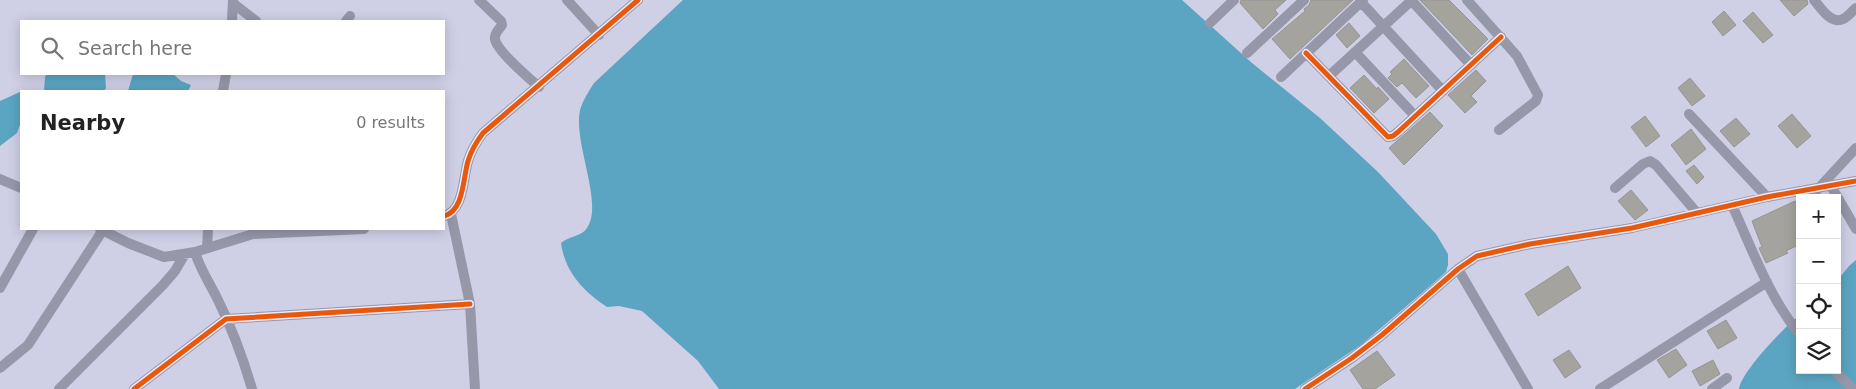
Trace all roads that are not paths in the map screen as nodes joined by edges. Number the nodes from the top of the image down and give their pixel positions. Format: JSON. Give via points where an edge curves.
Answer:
{"nodes":[{"id":1,"x":479,"y":0,"type":"edge"},
{"id":2,"x":567,"y":0,"type":"edge"},
{"id":3,"x":638,"y":0,"type":"edge"},
{"id":4,"x":1234,"y":0,"type":"edge"},
{"id":5,"x":1304,"y":0,"type":"edge"},
{"id":6,"x":1412,"y":0,"type":"edge"},
{"id":7,"x":1467,"y":0,"type":"edge"},
{"id":8,"x":1814,"y":0,"type":"edge"},
{"id":9,"x":1362,"y":1,"type":"edge"},
{"id":10,"x":233,"y":2,"type":"edge"},
{"id":11,"x":1856,"y":8,"type":"edge"},
{"id":12,"x":232,"y":20,"type":"edge"},
{"id":13,"x":255,"y":20,"type":"edge"},
{"id":14,"x":1210,"y":22,"type":"dead end"},
{"id":15,"x":1383,"y":25,"type":"junction"},
{"id":16,"x":599,"y":35,"type":"junction"},
{"id":17,"x":1501,"y":37,"type":"junction"},
{"id":18,"x":1354,"y":52,"type":"junction"},
{"id":19,"x":1247,"y":53,"type":"dead end"},
{"id":20,"x":1306,"y":54,"type":"junction"},
{"id":21,"x":1471,"y":65,"type":"junction"},
{"id":22,"x":226,"y":75,"type":"edge"},
{"id":23,"x":1329,"y":76,"type":"junction"},
{"id":24,"x":1281,"y":77,"type":"dead end"},
{"id":25,"x":539,"y":87,"type":"junction"},
{"id":26,"x":223,"y":90,"type":"edge"},
{"id":27,"x":1443,"y":91,"type":"junction"},
{"id":28,"x":1689,"y":114,"type":"dead end"},
{"id":29,"x":1415,"y":116,"type":"junction"},
{"id":30,"x":1499,"y":130,"type":"dead end"},
{"id":31,"x":1856,"y":148,"type":"edge"},
{"id":32,"x":0,"y":180,"type":"edge"},
{"id":33,"x":1856,"y":181,"type":"edge"},
{"id":34,"x":1831,"y":186,"type":"junction"},
{"id":35,"x":20,"y":188,"type":"edge"},
{"id":36,"x":1615,"y":188,"type":"dead end"},
{"id":37,"x":1818,"y":189,"type":"junction"},
{"id":38,"x":1767,"y":197,"type":"junction"},
{"id":39,"x":1732,"y":205,"type":"junction"},
{"id":40,"x":1696,"y":213,"type":"junction"},
{"id":41,"x":447,"y":215,"type":"edge"},
{"id":42,"x":1856,"y":229,"type":"edge"},
{"id":43,"x":32,"y":230,"type":"edge"},
{"id":44,"x":101,"y":230,"type":"edge"},
{"id":45,"x":208,"y":230,"type":"edge"},
{"id":46,"x":342,"y":230,"type":"edge"},
{"id":47,"x":207,"y":248,"type":"junction"},
{"id":48,"x":190,"y":253,"type":"junction"},
{"id":49,"x":1458,"y":269,"type":"junction"},
{"id":50,"x":1767,"y":282,"type":"junction"},
{"id":51,"x":0,"y":288,"type":"edge"},
{"id":52,"x":470,"y":304,"type":"junction"},
{"id":53,"x":226,"y":319,"type":"junction"},
{"id":54,"x":1796,"y":329,"type":"edge"},
{"id":55,"x":0,"y":368,"type":"edge"},
{"id":56,"x":1838,"y":374,"type":"edge"},
{"id":57,"x":1727,"y":378,"type":"dead end"},
{"id":58,"x":1311,"y":387,"type":"edge"},
{"id":59,"x":250,"y":388,"type":"edge"},
{"id":60,"x":59,"y":389,"type":"edge"},
{"id":61,"x":134,"y":389,"type":"edge"},
{"id":62,"x":475,"y":389,"type":"edge"},
{"id":63,"x":1528,"y":389,"type":"edge"},
{"id":64,"x":1600,"y":389,"type":"edge"},
{"id":65,"x":1712,"y":389,"type":"edge"},
{"id":66,"x":1853,"y":389,"type":"edge"}],
"edges":[{"from":1,"to":25,"type":"street","via":[[501,22],[495,39],[502,52]]},
{"from":2,"to":16,"type":"street"},
{"from":3,"to":16,"type":"street"},
{"from":4,"to":14,"type":"street"},
{"from":5,"to":19,"type":"street"},
{"from":6,"to":15,"type":"street"},
{"from":6,"to":21,"type":"street"},
{"from":7,"to":17,"type":"street"},
{"from":8,"to":11,"type":"street","via":[[1836,20],[1843,19]]},
{"from":9,"to":15,"type":"street"},
{"from":9,"to":20,"type":"street"},
{"from":10,"to":12,"type":"street"},
{"from":10,"to":13,"type":"street"},
{"from":15,"to":18,"type":"street"},
{"from":15,"to":27,"type":"street"},
{"from":16,"to":25,"type":"street"},
{"from":17,"to":21,"type":"street"},
{"from":17,"to":30,"type":"street","via":[[1517,56],[1538,98]]},
{"from":18,"to":23,"type":"street"},
{"from":18,"to":29,"type":"street"},
{"from":20,"to":23,"type":"street"},
{"from":20,"to":24,"type":"street"},
{"from":21,"to":27,"type":"street"},
{"from":22,"to":26,"type":"street"},
{"from":23,"to":29,"type":"street","via":[[1388,137]]},
{"from":25,"to":41,"type":"street","via":[[477,141],[468,160],[457,206]]},
{"from":27,"to":29,"type":"street"},
{"from":28,"to":38,"type":"street"},
{"from":31,"to":37,"type":"street"},
{"from":32,"to":35,"type":"street"},
{"from":33,"to":34,"type":"street"},
{"from":34,"to":37,"type":"street"},
{"from":34,"to":42,"type":"street"},
{"from":36,"to":40,"type":"street","via":[[1650,161]]},
{"from":37,"to":38,"type":"street"},
{"from":38,"to":39,"type":"street"},
{"from":39,"to":40,"type":"street"},
{"from":39,"to":50,"type":"street"},
{"from":40,"to":49,"type":"street","via":[[1632,228],[1504,249],[1477,256]]},
{"from":41,"to":52,"type":"street"},
{"from":43,"to":51,"type":"street"},
{"from":44,"to":48,"type":"street","via":[[164,257]]},
{"from":44,"to":55,"type":"street","via":[[28,345]]},
{"from":45,"to":47,"type":"street"},
{"from":46,"to":47,"type":"street","via":[[254,234]]},
{"from":47,"to":48,"type":"street"},
{"from":48,"to":53,"type":"street"},
{"from":48,"to":60,"type":"street","via":[[163,285]]},
{"from":49,"to":58,"type":"street","via":[[1382,335]]},
{"from":49,"to":63,"type":"street"},
{"from":50,"to":54,"type":"street"},
{"from":50,"to":64,"type":"street"},
{"from":52,"to":53,"type":"street"},
{"from":52,"to":62,"type":"street"},
{"from":53,"to":59,"type":"street"},
{"from":53,"to":61,"type":"street"},
{"from":56,"to":66,"type":"street"},
{"from":57,"to":65,"type":"street"}]}
